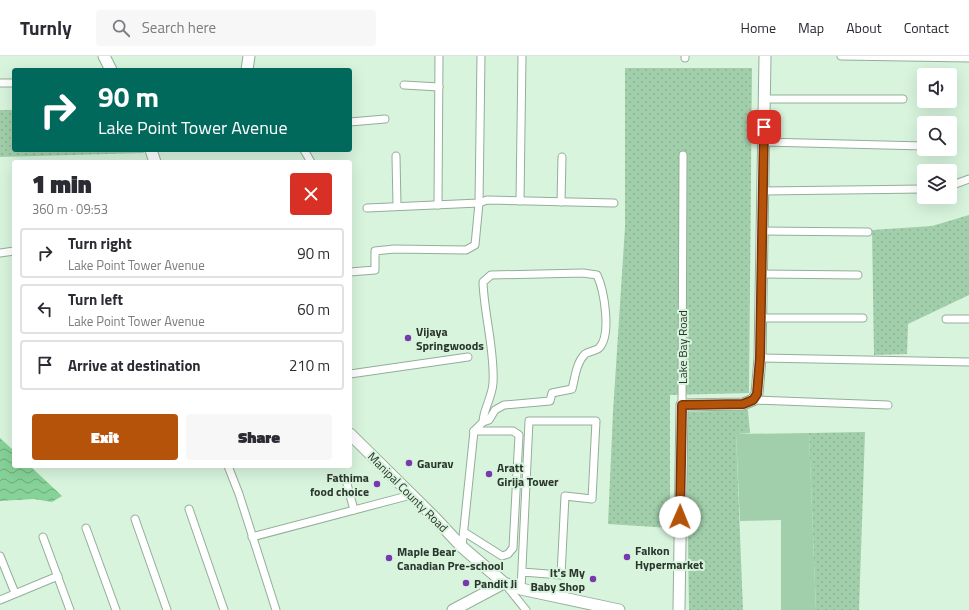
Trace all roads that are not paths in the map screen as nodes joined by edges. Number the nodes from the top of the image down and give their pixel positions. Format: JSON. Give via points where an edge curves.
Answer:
{"nodes":[{"id":1,"x":104,"y":56,"type":"edge"},
{"id":2,"x":249,"y":56,"type":"edge"},
{"id":3,"x":439,"y":56,"type":"edge"},
{"id":4,"x":481,"y":56,"type":"edge"},
{"id":5,"x":522,"y":56,"type":"edge"},
{"id":6,"x":765,"y":56,"type":"edge"},
{"id":7,"x":841,"y":56,"type":"edge"},
{"id":8,"x":969,"y":58,"type":"edge"},
{"id":9,"x":110,"y":68,"type":"edge"},
{"id":10,"x":247,"y":68,"type":"edge"},
{"id":11,"x":12,"y":82,"type":"edge"},
{"id":12,"x":0,"y":84,"type":"edge"},
{"id":13,"x":404,"y":86,"type":"dead end"},
{"id":14,"x":439,"y":87,"type":"junction"},
{"id":15,"x":764,"y":99,"type":"junction"},
{"id":16,"x":903,"y":99,"type":"dead end"},
{"id":17,"x":385,"y":119,"type":"dead end"},
{"id":18,"x":352,"y":122,"type":"edge"},
{"id":19,"x":764,"y":142,"type":"junction"},
{"id":20,"x":917,"y":146,"type":"edge"},
{"id":21,"x":396,"y":156,"type":"dead end"},
{"id":22,"x":682,"y":156,"type":"dead end"},
{"id":23,"x":562,"y":157,"type":"dead end"},
{"id":24,"x":969,"y":179,"type":"edge"},
{"id":25,"x":957,"y":183,"type":"edge"},
{"id":26,"x":917,"y":189,"type":"edge"},
{"id":27,"x":763,"y":191,"type":"junction"},
{"id":28,"x":520,"y":201,"type":"junction"},
{"id":29,"x":561,"y":202,"type":"junction"},
{"id":30,"x":479,"y":203,"type":"junction"},
{"id":31,"x":614,"y":203,"type":"dead end"},
{"id":32,"x":438,"y":204,"type":"junction"},
{"id":33,"x":397,"y":206,"type":"junction"},
{"id":34,"x":368,"y":208,"type":"dead end"},
{"id":35,"x":762,"y":231,"type":"junction"},
{"id":36,"x":868,"y":232,"type":"dead end"},
{"id":37,"x":12,"y":252,"type":"edge"},
{"id":38,"x":0,"y":253,"type":"edge"},
{"id":39,"x":352,"y":272,"type":"edge"},
{"id":40,"x":762,"y":274,"type":"junction"},
{"id":41,"x":858,"y":275,"type":"dead end"},
{"id":42,"x":761,"y":318,"type":"junction"},
{"id":43,"x":864,"y":318,"type":"dead end"},
{"id":44,"x":946,"y":319,"type":"dead end"},
{"id":45,"x":969,"y":320,"type":"edge"},
{"id":46,"x":468,"y":357,"type":"dead end"},
{"id":47,"x":760,"y":358,"type":"junction"},
{"id":48,"x":969,"y":362,"type":"edge"},
{"id":49,"x":352,"y":374,"type":"edge"},
{"id":50,"x":753,"y":400,"type":"junction"},
{"id":51,"x":682,"y":405,"type":"junction"},
{"id":52,"x":888,"y":405,"type":"dead end"},
{"id":53,"x":488,"y":406,"type":"junction"},
{"id":54,"x":495,"y":410,"type":"junction"},
{"id":55,"x":482,"y":422,"type":"junction"},
{"id":56,"x":474,"y":431,"type":"junction"},
{"id":57,"x":352,"y":436,"type":"edge"},
{"id":58,"x":229,"y":468,"type":"edge"},
{"id":59,"x":347,"y":484,"type":"dead end"},
{"id":60,"x":411,"y":495,"type":"junction"},
{"id":61,"x":189,"y":509,"type":"dead end"},
{"id":62,"x":354,"y":510,"type":"junction"},
{"id":63,"x":135,"y":519,"type":"dead end"},
{"id":64,"x":86,"y":528,"type":"dead end"},
{"id":65,"x":464,"y":532,"type":"junction"},
{"id":66,"x":43,"y":537,"type":"dead end"},
{"id":67,"x":252,"y":537,"type":"junction"},
{"id":68,"x":462,"y":547,"type":"junction"},
{"id":69,"x":0,"y":556,"type":"edge"},
{"id":70,"x":522,"y":572,"type":"junction"},
{"id":71,"x":58,"y":576,"type":"junction"},
{"id":72,"x":504,"y":583,"type":"junction"},
{"id":73,"x":521,"y":590,"type":"junction"},
{"id":74,"x":15,"y":593,"type":"junction"},
{"id":75,"x":0,"y":600,"type":"edge"},
{"id":76,"x":274,"y":609,"type":"edge"},
{"id":77,"x":70,"y":610,"type":"edge"},
{"id":78,"x":116,"y":610,"type":"edge"},
{"id":79,"x":166,"y":610,"type":"edge"},
{"id":80,"x":224,"y":610,"type":"edge"},
{"id":81,"x":454,"y":610,"type":"edge"},
{"id":82,"x":526,"y":610,"type":"edge"},
{"id":83,"x":619,"y":610,"type":"edge"},
{"id":84,"x":679,"y":610,"type":"edge"}],
"edges":[{"from":1,"to":9,"type":"street"},
{"from":2,"to":10,"type":"street"},
{"from":3,"to":14,"type":"street"},
{"from":4,"to":30,"type":"street"},
{"from":5,"to":28,"type":"street"},
{"from":6,"to":15,"type":"street"},
{"from":7,"to":8,"type":"street"},
{"from":11,"to":12,"type":"street"},
{"from":13,"to":14,"type":"street"},
{"from":14,"to":32,"type":"street"},
{"from":15,"to":16,"type":"street"},
{"from":15,"to":19,"type":"street"},
{"from":17,"to":18,"type":"street"},
{"from":19,"to":20,"type":"street"},
{"from":19,"to":27,"type":"street"},
{"from":21,"to":33,"type":"street"},
{"from":22,"to":51,"type":"street","name":"Lake Bay Road"},
{"from":23,"to":29,"type":"street"},
{"from":24,"to":25,"type":"street"},
{"from":26,"to":27,"type":"street"},
{"from":27,"to":35,"type":"street"},
{"from":28,"to":29,"type":"street"},
{"from":28,"to":30,"type":"street","via":[[487,200]]},
{"from":29,"to":31,"type":"street"},
{"from":30,"to":32,"type":"street"},
{"from":30,"to":39,"type":"street","via":[[475,245],[466,250],[375,251],[375,270]]},
{"from":32,"to":33,"type":"street"},
{"from":33,"to":34,"type":"street"},
{"from":35,"to":36,"type":"street"},
{"from":35,"to":40,"type":"street"},
{"from":37,"to":38,"type":"street"},
{"from":40,"to":41,"type":"street"},
{"from":40,"to":42,"type":"street"},
{"from":42,"to":43,"type":"street"},
{"from":42,"to":47,"type":"street"},
{"from":44,"to":45,"type":"street"},
{"from":46,"to":49,"type":"street"},
{"from":47,"to":48,"type":"street"},
{"from":47,"to":50,"type":"street","via":[[757,394]]},
{"from":50,"to":51,"type":"street","via":[[743,404]]},
{"from":50,"to":52,"type":"street"},
{"from":51,"to":84,"type":"street","name":"Lake Bay Road"},
{"from":53,"to":54,"type":"street"},
{"from":53,"to":54,"type":"street","via":[[493,382],[483,282],[491,275],[597,275],[605,298],[604,339],[599,348],[586,354],[579,364],[572,389],[552,393],[550,401],[504,405]]},
{"from":53,"to":55,"type":"street"},
{"from":54,"to":55,"type":"street","via":[[489,420]]},
{"from":55,"to":56,"type":"street"},
{"from":56,"to":65,"type":"street"},
{"from":56,"to":65,"type":"street","via":[[513,431],[519,436],[513,548],[502,556]]},
{"from":57,"to":60,"type":"street","name":"Manipal County Road"},
{"from":58,"to":67,"type":"street"},
{"from":59,"to":62,"type":"street"},
{"from":60,"to":62,"type":"street"},
{"from":60,"to":68,"type":"street","name":"Manipal County Road"},
{"from":61,"to":80,"type":"street"},
{"from":62,"to":67,"type":"street"},
{"from":63,"to":79,"type":"street"},
{"from":64,"to":78,"type":"street"},
{"from":65,"to":68,"type":"street"},
{"from":66,"to":71,"type":"street"},
{"from":67,"to":76,"type":"street"},
{"from":68,"to":72,"type":"street","name":"Manipal County Road"},
{"from":69,"to":74,"type":"street"},
{"from":70,"to":70,"type":"street","via":[[529,421],[596,421],[592,499],[565,496],[561,575]]},
{"from":70,"to":73,"type":"street"},
{"from":71,"to":74,"type":"street"},
{"from":71,"to":77,"type":"street"},
{"from":72,"to":73,"type":"street","name":"Manipal County Road"},
{"from":72,"to":81,"type":"street"},
{"from":72,"to":82,"type":"street"},
{"from":73,"to":83,"type":"street","name":"Manipal County Road"},
{"from":74,"to":75,"type":"street"}]}
